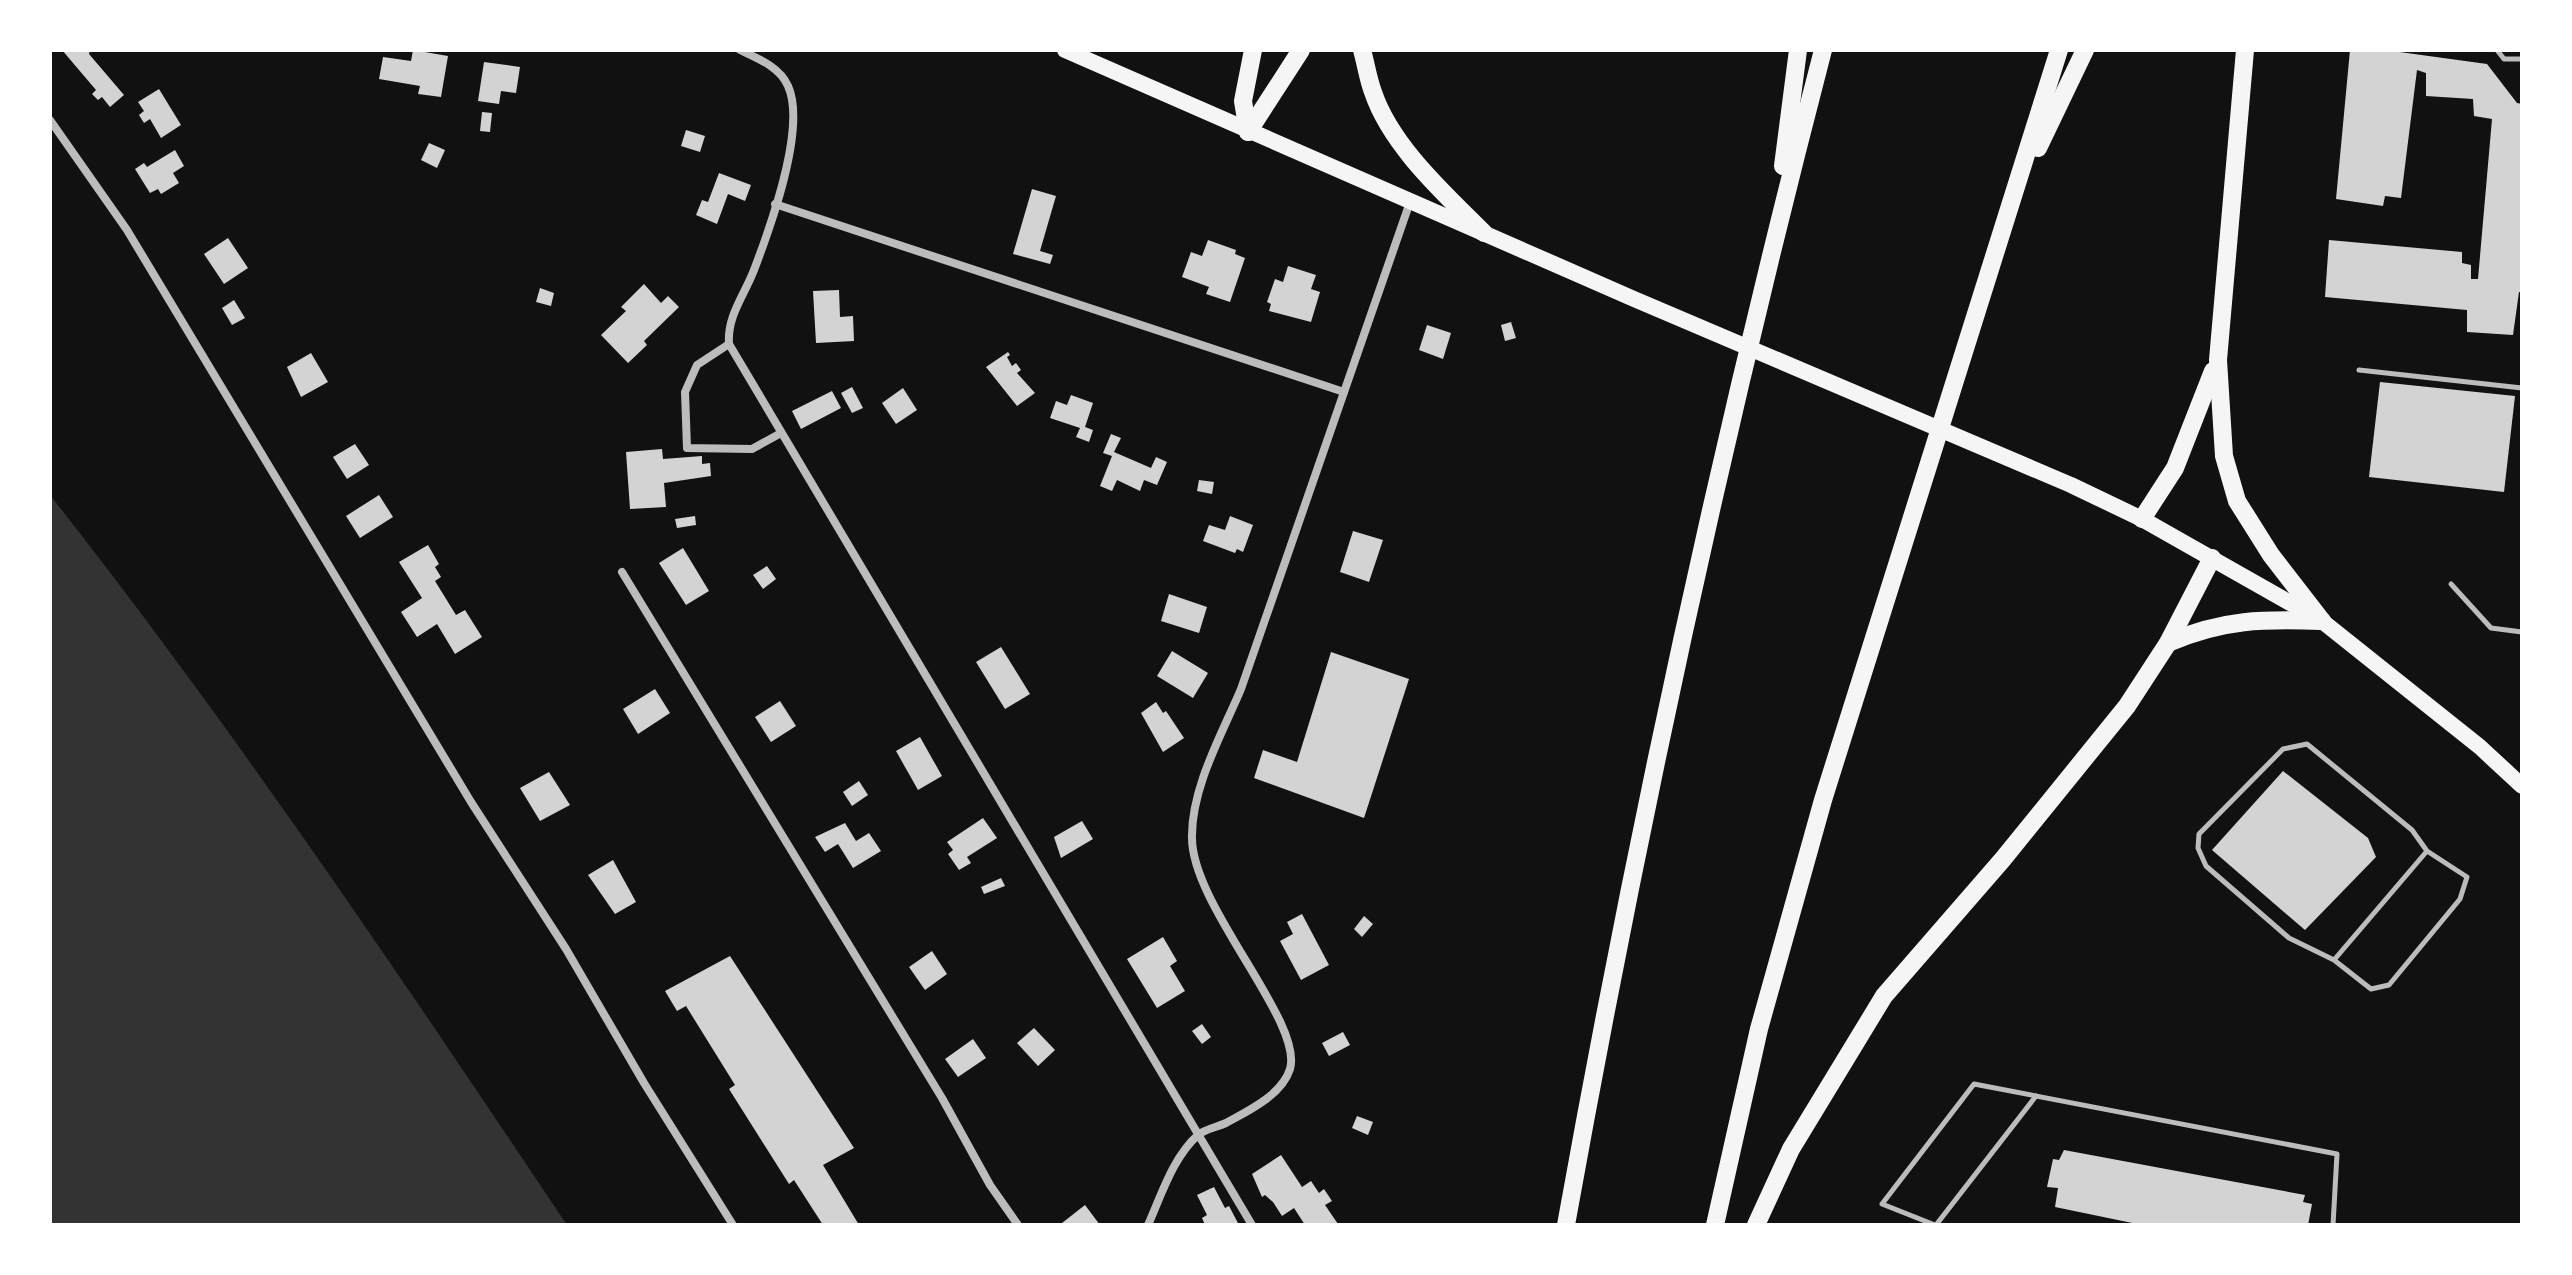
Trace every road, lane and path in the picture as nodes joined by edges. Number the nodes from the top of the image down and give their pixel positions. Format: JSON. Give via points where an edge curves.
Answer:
{"nodes":[{"id":1,"x":740,"y":50,"type":"edge"},
{"id":2,"x":1065,"y":50,"type":"edge"},
{"id":3,"x":1253,"y":50,"type":"edge"},
{"id":4,"x":1301,"y":50,"type":"edge"},
{"id":5,"x":1362,"y":50,"type":"edge"},
{"id":6,"x":1798,"y":50,"type":"edge"},
{"id":7,"x":1823,"y":50,"type":"edge"},
{"id":8,"x":2059,"y":50,"type":"edge"},
{"id":9,"x":2085,"y":50,"type":"edge"},
{"id":10,"x":2245,"y":50,"type":"edge"},
{"id":11,"x":2497,"y":50,"type":"edge"},
{"id":12,"x":2522,"y":59,"type":"edge"},
{"id":13,"x":50,"y":120,"type":"edge"},
{"id":14,"x":1248,"y":132,"type":"junction"},
{"id":15,"x":1410,"y":202,"type":"junction"},
{"id":16,"x":775,"y":204,"type":"junction"},
{"id":17,"x":2008,"y":212,"type":"junction"},
{"id":18,"x":1484,"y":233,"type":"junction"},
{"id":19,"x":1774,"y":238,"type":"junction"},
{"id":20,"x":729,"y":344,"type":"junction"},
{"id":21,"x":2218,"y":360,"type":"junction"},
{"id":22,"x":2359,"y":370,"type":"dead end"},
{"id":23,"x":2522,"y":388,"type":"edge"},
{"id":24,"x":1344,"y":392,"type":"junction"},
{"id":25,"x":781,"y":433,"type":"junction"},
{"id":26,"x":2142,"y":519,"type":"junction"},
{"id":27,"x":2212,"y":558,"type":"junction"},
{"id":28,"x":622,"y":572,"type":"dead end"},
{"id":29,"x":2451,"y":584,"type":"dead end"},
{"id":30,"x":2322,"y":621,"type":"junction"},
{"id":31,"x":2522,"y":632,"type":"edge"},
{"id":32,"x":2168,"y":643,"type":"junction"},
{"id":33,"x":2522,"y":786,"type":"edge"},
{"id":34,"x":2427,"y":851,"type":"junction"},
{"id":35,"x":2334,"y":960,"type":"junction"},
{"id":36,"x":2036,"y":1096,"type":"junction"},
{"id":37,"x":1199,"y":1135,"type":"junction"},
{"id":38,"x":733,"y":1225,"type":"edge"},
{"id":39,"x":1018,"y":1225,"type":"edge"},
{"id":40,"x":1148,"y":1225,"type":"edge"},
{"id":41,"x":1252,"y":1225,"type":"edge"},
{"id":42,"x":1566,"y":1225,"type":"edge"},
{"id":43,"x":1715,"y":1225,"type":"edge"},
{"id":44,"x":1756,"y":1225,"type":"edge"},
{"id":45,"x":1935,"y":1225,"type":"edge"},
{"id":46,"x":2333,"y":1225,"type":"edge"}],
"edges":[{"from":1,"to":16,"type":"street","via":[[778,72],[788,84],[794,114]]},
{"from":2,"to":14,"type":"main road"},
{"from":3,"to":14,"type":"highway","via":[[1243,101]]},
{"from":4,"to":14,"type":"highway"},
{"from":5,"to":18,"type":"highway","via":[[1373,95],[1403,144]]},
{"from":6,"to":19,"type":"highway"},
{"from":7,"to":19,"type":"highway"},
{"from":8,"to":17,"type":"highway"},
{"from":9,"to":17,"type":"highway"},
{"from":10,"to":21,"type":"highway"},
{"from":11,"to":12,"type":"lane","via":[[2504,59]]},
{"from":13,"to":38,"type":"street","via":[[135,242],[463,789]]},
{"from":14,"to":15,"type":"main road"},
{"from":15,"to":18,"type":"main road"},
{"from":15,"to":24,"type":"street"},
{"from":16,"to":20,"type":"street","via":[[727,330]]},
{"from":16,"to":24,"type":"street"},
{"from":17,"to":43,"type":"highway","via":[[1823,800],[1759,1029]]},
{"from":18,"to":26,"type":"main road"},
{"from":19,"to":42,"type":"highway","via":[[1706,522],[1637,847]]},
{"from":20,"to":25,"type":"street"},
{"from":20,"to":25,"type":"street","via":[[697,365],[685,392],[687,448],[752,449]]},
{"from":21,"to":26,"type":"highway","via":[[2175,468]]},
{"from":21,"to":30,"type":"highway","via":[[2224,456],[2237,501]]},
{"from":22,"to":23,"type":"lane"},
{"from":24,"to":37,"type":"street","via":[[1214,753],[1191,839],[1201,882],[1288,1034],[1290,1069],[1272,1095]]},
{"from":25,"to":37,"type":"street"},
{"from":26,"to":27,"type":"main road"},
{"from":27,"to":30,"type":"main road"},
{"from":27,"to":32,"type":"highway"},
{"from":28,"to":39,"type":"street"},
{"from":29,"to":31,"type":"lane","via":[[2491,628]]},
{"from":30,"to":32,"type":"highway","via":[[2253,619],[2206,627]]},
{"from":30,"to":33,"type":"main road"},
{"from":32,"to":44,"type":"highway","via":[[2127,706],[1884,996],[1791,1149]]},
{"from":34,"to":35,"type":"lane"},
{"from":34,"to":35,"type":"lane","via":[[2467,877],[2460,899],[2389,985],[2371,989]]},
{"from":34,"to":35,"type":"lane","via":[[2412,830],[2307,744],[2283,749],[2199,834],[2206,866],[2289,938]]},
{"from":36,"to":45,"type":"lane"},
{"from":36,"to":45,"type":"lane","via":[[1974,1084],[1882,1204]]},
{"from":36,"to":46,"type":"lane","via":[[2337,1154]]},
{"from":37,"to":40,"type":"street","via":[[1173,1170]]},
{"from":37,"to":41,"type":"street"}]}
